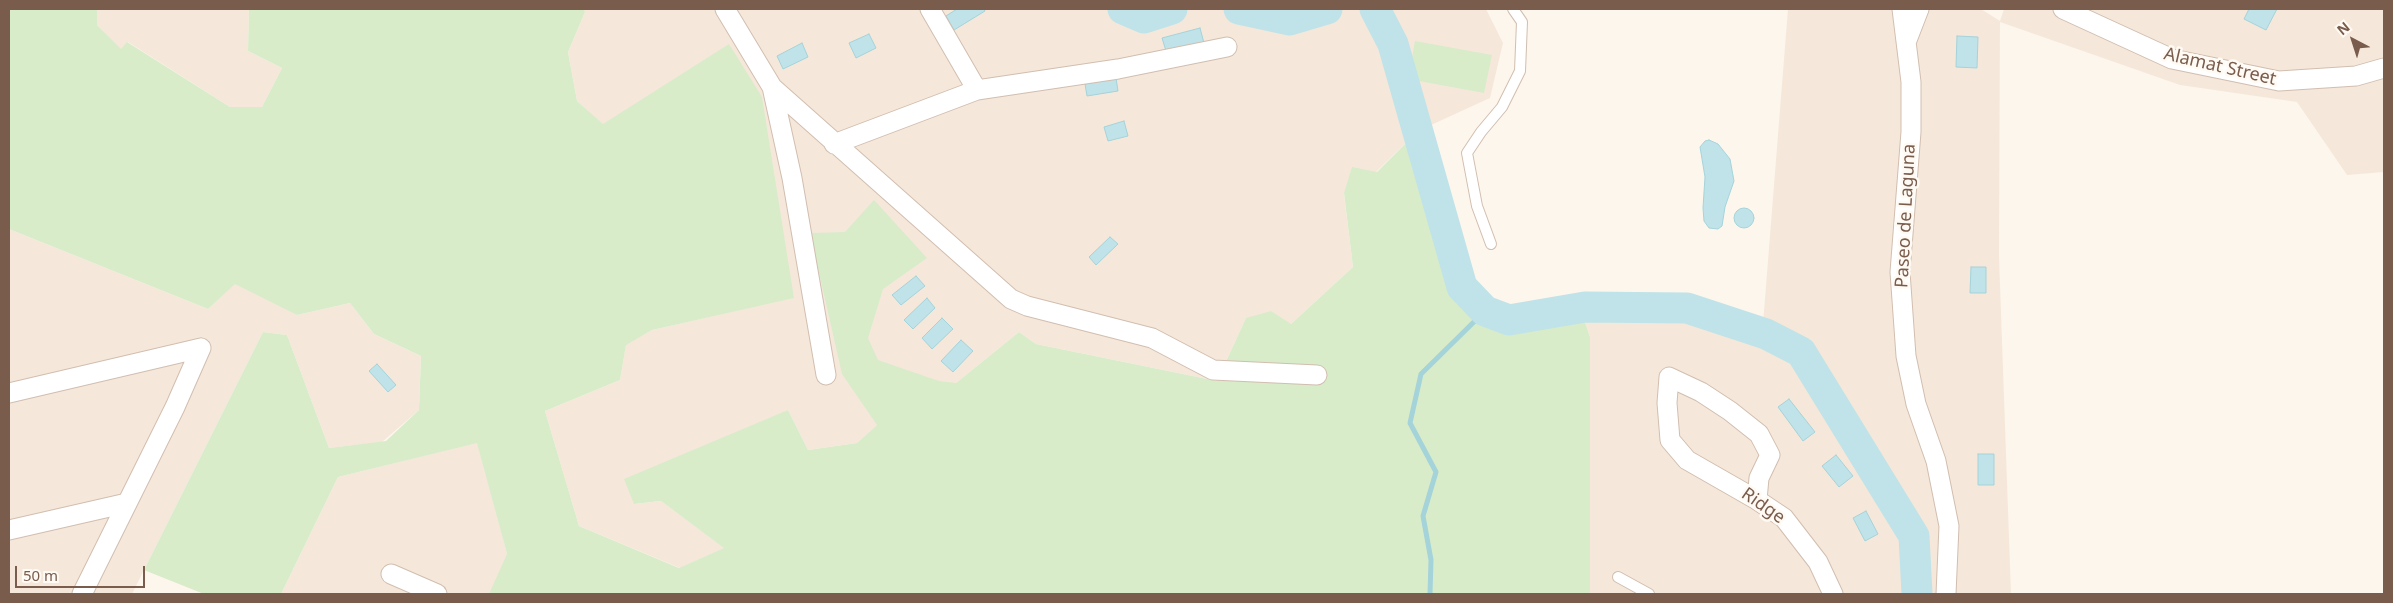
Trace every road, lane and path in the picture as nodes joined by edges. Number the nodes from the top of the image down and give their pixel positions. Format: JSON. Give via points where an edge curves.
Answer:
{"nodes":[{"id":1,"x":725,"y":9,"type":"edge"},
{"id":2,"x":930,"y":9,"type":"edge"},
{"id":3,"x":1513,"y":9,"type":"edge"},
{"id":4,"x":1902,"y":9,"type":"edge"},
{"id":5,"x":1920,"y":9,"type":"edge"},
{"id":6,"x":2063,"y":9,"type":"edge"},
{"id":7,"x":1907,"y":42,"type":"junction"},
{"id":8,"x":1227,"y":47,"type":"dead end"},
{"id":9,"x":2384,"y":68,"type":"edge"},
{"id":10,"x":772,"y":87,"type":"junction"},
{"id":11,"x":977,"y":90,"type":"junction"},
{"id":12,"x":834,"y":144,"type":"junction"},
{"id":13,"x":1491,"y":244,"type":"dead end"},
{"id":14,"x":826,"y":375,"type":"dead end"},
{"id":15,"x":1317,"y":375,"type":"dead end"},
{"id":16,"x":9,"y":393,"type":"edge"},
{"id":17,"x":1758,"y":500,"type":"junction"},
{"id":18,"x":127,"y":503,"type":"junction"},
{"id":19,"x":9,"y":530,"type":"edge"},
{"id":20,"x":391,"y":574,"type":"dead end"},
{"id":21,"x":1618,"y":577,"type":"dead end"},
{"id":22,"x":82,"y":594,"type":"edge"},
{"id":23,"x":437,"y":594,"type":"edge"},
{"id":24,"x":1649,"y":594,"type":"edge"},
{"id":25,"x":1833,"y":594,"type":"edge"},
{"id":26,"x":1946,"y":594,"type":"edge"}],
"edges":[{"from":1,"to":10,"type":"street"},
{"from":2,"to":11,"type":"street"},
{"from":3,"to":13,"type":"lane","via":[[1522,22],[1520,70],[1502,107],[1467,153],[1477,206]]},
{"from":4,"to":7,"type":"street","name":"Paseo de Laguna"},
{"from":5,"to":7,"type":"street","name":"Paseo de Laguna"},
{"from":6,"to":9,"type":"street","name":"Alamat Street","via":[[2172,59],[2279,82],[2356,76]]},
{"from":7,"to":26,"type":"street","name":"Paseo de Laguna","via":[[1911,132],[1900,272],[1906,356],[1916,404],[1936,461],[1949,526]]},
{"from":8,"to":11,"type":"street","via":[[1118,69]]},
{"from":10,"to":12,"type":"street"},
{"from":10,"to":14,"type":"street","via":[[792,178]]},
{"from":11,"to":12,"type":"street"},
{"from":12,"to":15,"type":"street","via":[[1012,299],[1027,306],[1152,338],[1213,370]]},
{"from":16,"to":18,"type":"street","via":[[201,348]]},
{"from":17,"to":17,"type":"street","name":"Ridge","via":[[1688,460],[1670,440],[1669,377],[1701,392],[1759,434],[1770,455],[1759,478]]},
{"from":17,"to":25,"type":"street","name":"Ridge","via":[[1784,518],[1818,562]]},
{"from":18,"to":19,"type":"street"},
{"from":18,"to":22,"type":"street"},
{"from":20,"to":23,"type":"street"},
{"from":21,"to":24,"type":"lane"}]}
